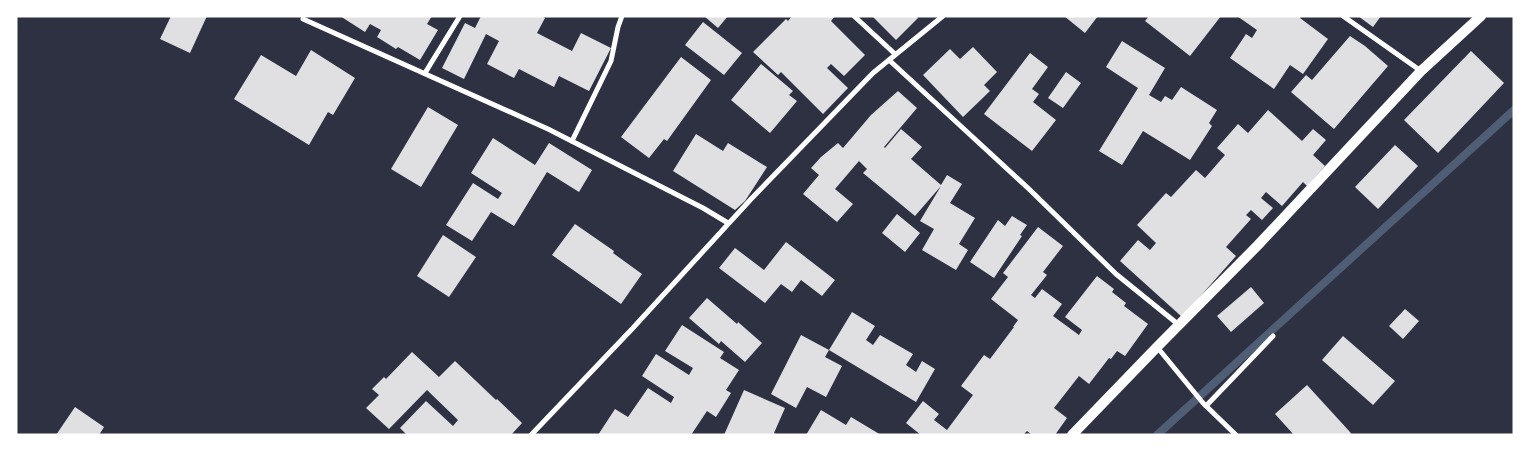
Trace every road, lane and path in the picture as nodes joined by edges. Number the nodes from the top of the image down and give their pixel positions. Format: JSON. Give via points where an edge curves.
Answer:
{"nodes":[{"id":1,"x":460,"y":16,"type":"edge"},
{"id":2,"x":622,"y":16,"type":"edge"},
{"id":3,"x":854,"y":16,"type":"edge"},
{"id":4,"x":943,"y":16,"type":"edge"},
{"id":5,"x":1343,"y":16,"type":"edge"},
{"id":6,"x":1481,"y":16,"type":"edge"},
{"id":7,"x":303,"y":19,"type":"dead end"},
{"id":8,"x":895,"y":54,"type":"junction"},
{"id":9,"x":889,"y":60,"type":"junction"},
{"id":10,"x":1421,"y":71,"type":"junction"},
{"id":11,"x":425,"y":74,"type":"junction"},
{"id":12,"x":572,"y":141,"type":"junction"},
{"id":13,"x":728,"y":223,"type":"junction"},
{"id":14,"x":1179,"y":325,"type":"junction"},
{"id":15,"x":1273,"y":336,"type":"dead end"},
{"id":16,"x":1157,"y":347,"type":"junction"},
{"id":17,"x":1205,"y":404,"type":"junction"},
{"id":18,"x":531,"y":435,"type":"edge"},
{"id":19,"x":1072,"y":435,"type":"edge"},
{"id":20,"x":1236,"y":435,"type":"edge"}],
"edges":[{"from":1,"to":11,"type":"street"},
{"from":2,"to":12,"type":"street","via":[[612,61]]},
{"from":3,"to":8,"type":"street"},
{"from":4,"to":8,"type":"street"},
{"from":5,"to":10,"type":"street"},
{"from":6,"to":10,"type":"main road"},
{"from":7,"to":11,"type":"street"},
{"from":8,"to":9,"type":"street"},
{"from":9,"to":13,"type":"street"},
{"from":9,"to":14,"type":"street","via":[[1116,274]]},
{"from":10,"to":14,"type":"main road"},
{"from":11,"to":12,"type":"street"},
{"from":12,"to":13,"type":"street"},
{"from":13,"to":18,"type":"street"},
{"from":14,"to":16,"type":"main road"},
{"from":15,"to":17,"type":"street"},
{"from":16,"to":17,"type":"street"},
{"from":16,"to":19,"type":"main road"},
{"from":17,"to":20,"type":"street"}]}
